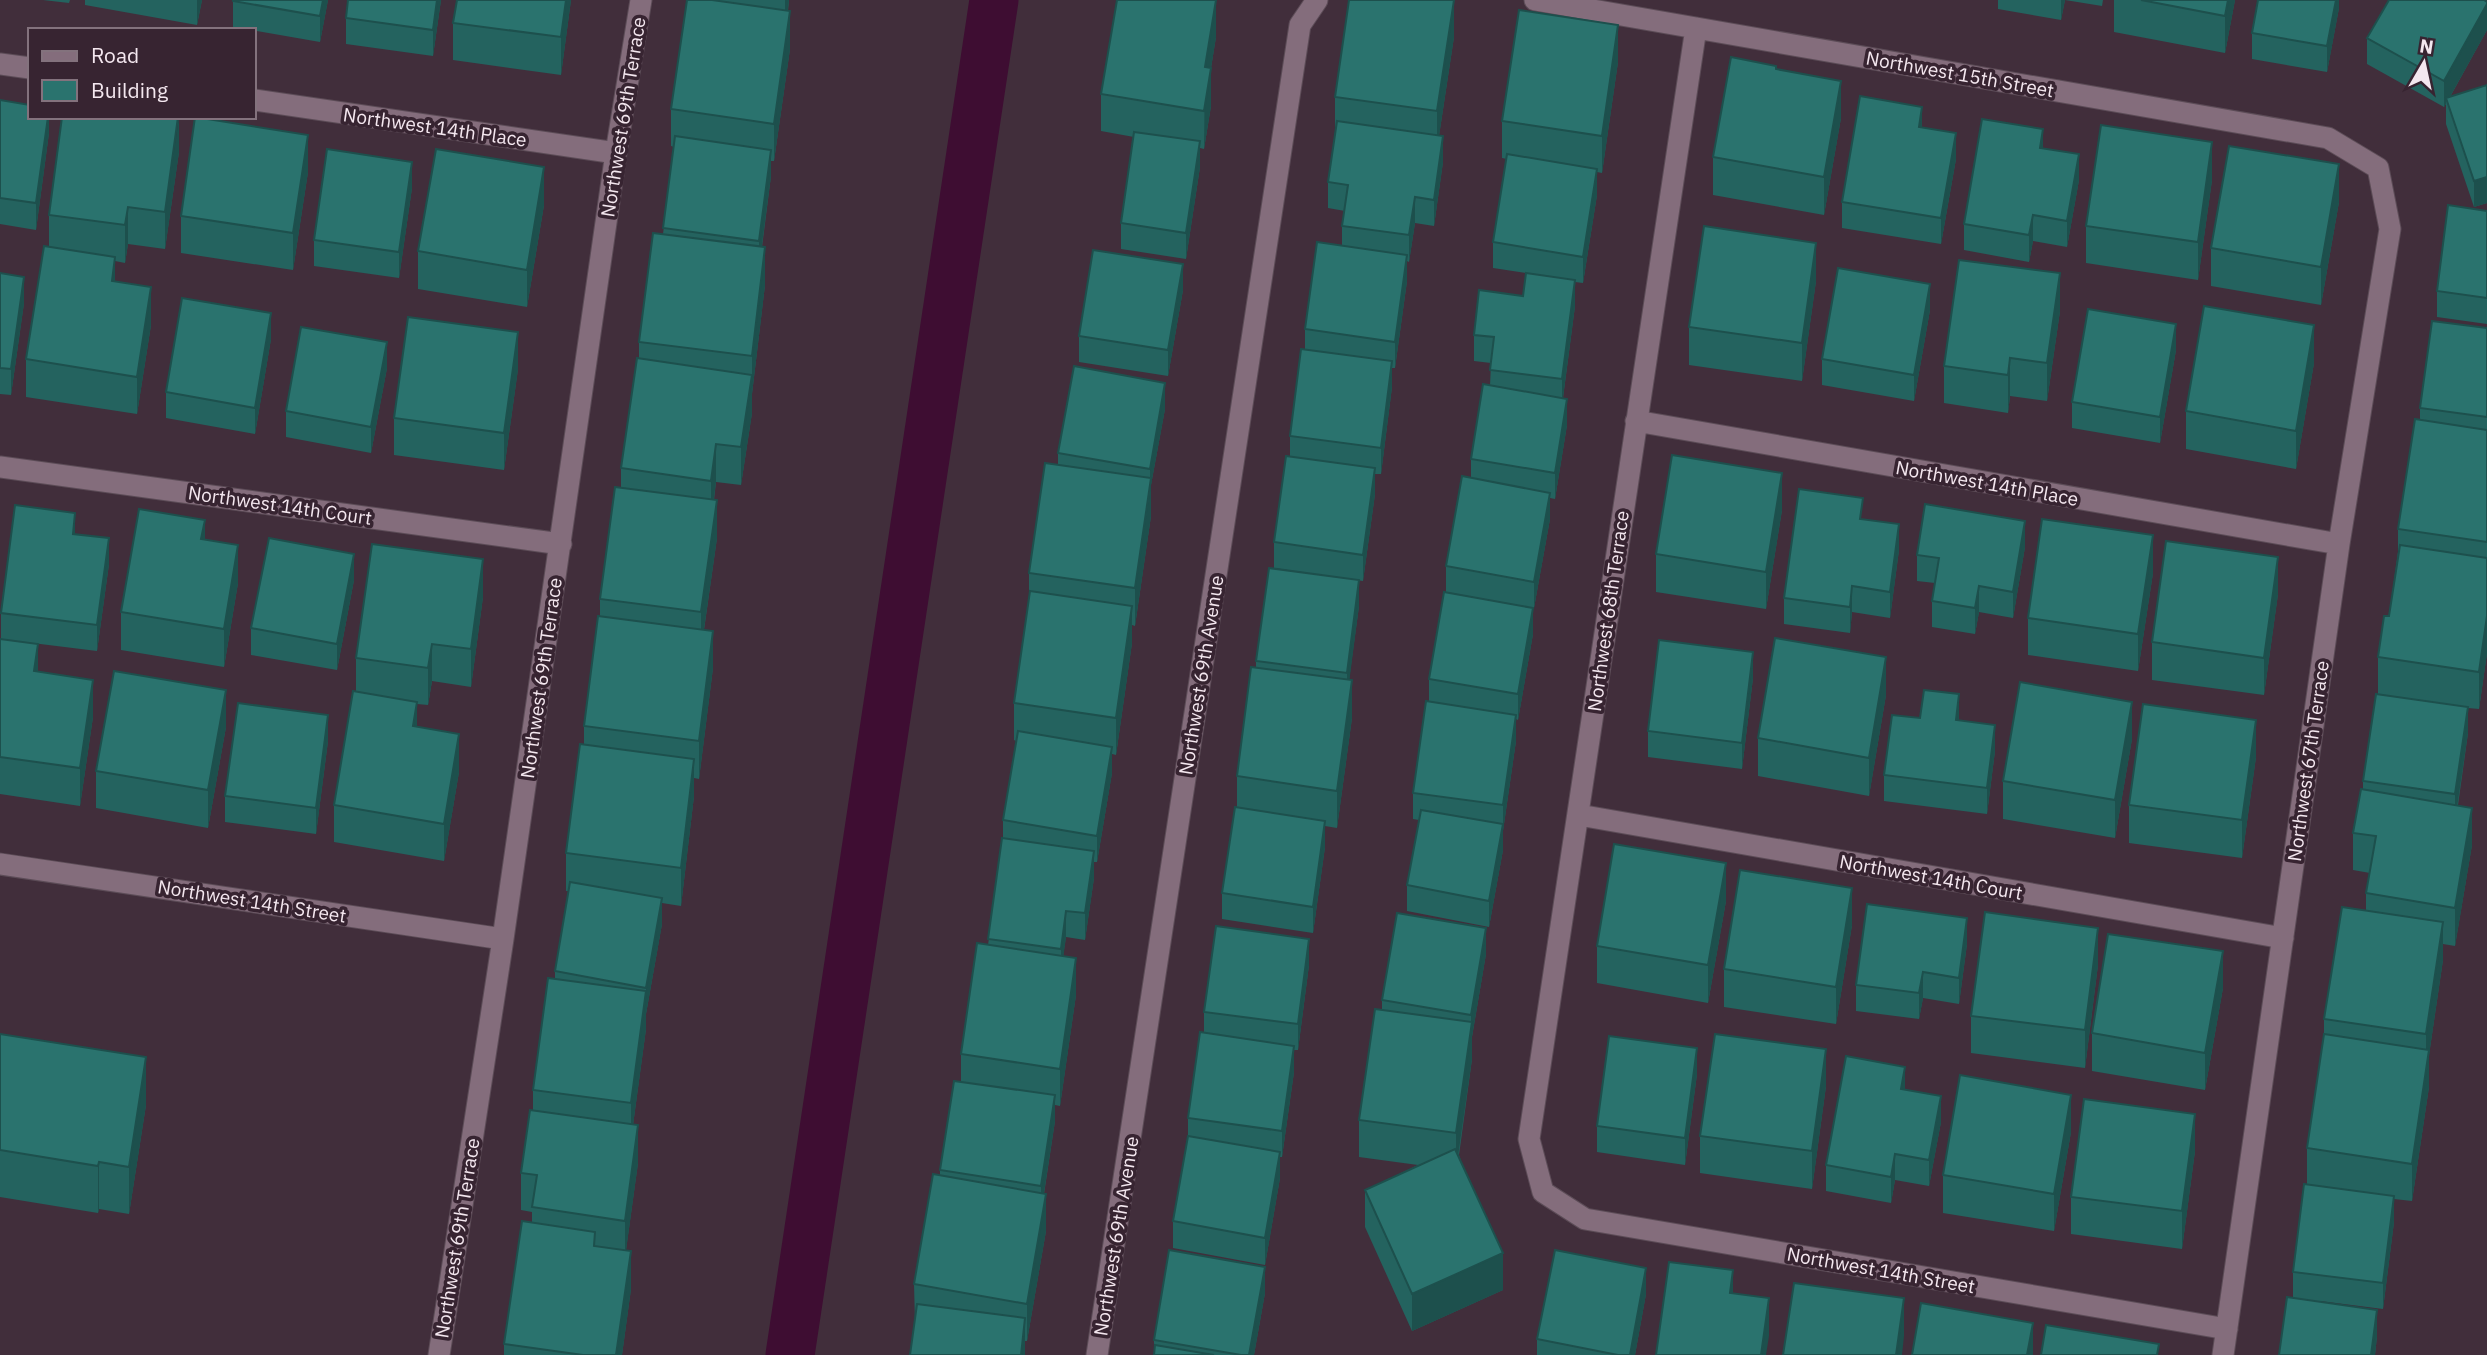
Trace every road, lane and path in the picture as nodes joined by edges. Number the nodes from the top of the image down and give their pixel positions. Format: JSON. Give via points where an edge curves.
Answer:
{"nodes":[{"id":1,"x":641,"y":0,"type":"edge"},
{"id":2,"x":1317,"y":0,"type":"edge"},
{"id":3,"x":1535,"y":0,"type":"edge"},
{"id":4,"x":1696,"y":28,"type":"junction"},
{"id":5,"x":0,"y":64,"type":"edge"},
{"id":6,"x":28,"y":68,"type":"edge"},
{"id":7,"x":256,"y":100,"type":"edge"},
{"id":8,"x":616,"y":153,"type":"junction"},
{"id":9,"x":2378,"y":168,"type":"joint"},
{"id":10,"x":1636,"y":421,"type":"junction"},
{"id":11,"x":0,"y":467,"type":"edge"},
{"id":12,"x":561,"y":544,"type":"junction"},
{"id":13,"x":2339,"y":544,"type":"junction"},
{"id":14,"x":1578,"y":815,"type":"junction"},
{"id":15,"x":0,"y":864,"type":"edge"},
{"id":16,"x":2283,"y":938,"type":"junction"},
{"id":17,"x":503,"y":939,"type":"junction"},
{"id":18,"x":1543,"y":1192,"type":"joint"},
{"id":19,"x":2227,"y":1329,"type":"junction"},
{"id":20,"x":439,"y":1355,"type":"edge"},
{"id":21,"x":1097,"y":1355,"type":"edge"},
{"id":22,"x":2223,"y":1355,"type":"edge"}],
"edges":[{"from":1,"to":8,"type":"street","name":"Northwest 69th Terrace"},
{"from":2,"to":21,"type":"street","name":"Northwest 69th Avenue","via":[[1300,25]]},
{"from":3,"to":4,"type":"street","name":"Northwest 15th Street"},
{"from":4,"to":9,"type":"street","name":"Northwest 15th Street","via":[[2328,138]]},
{"from":4,"to":10,"type":"street","name":"Northwest 68th Terrace"},
{"from":5,"to":6,"type":"street"},
{"from":7,"to":8,"type":"street","name":"Northwest 14th Place"},
{"from":8,"to":12,"type":"street","name":"Northwest 69th Terrace"},
{"from":9,"to":13,"type":"street","name":"Northwest 67th Terrace","via":[[2390,229]]},
{"from":10,"to":13,"type":"street","name":"Northwest 14th Place"},
{"from":10,"to":14,"type":"street","name":"Northwest 68th Terrace"},
{"from":11,"to":12,"type":"street","name":"Northwest 14th Court"},
{"from":12,"to":17,"type":"street","name":"Northwest 69th Terrace"},
{"from":13,"to":16,"type":"street","name":"Northwest 67th Terrace"},
{"from":14,"to":16,"type":"street","name":"Northwest 14th Court"},
{"from":14,"to":18,"type":"street","name":"Northwest 68th Terrace","via":[[1529,1139]]},
{"from":15,"to":17,"type":"street","name":"Northwest 14th Street"},
{"from":16,"to":19,"type":"street","name":"Northwest 67th Terrace"},
{"from":17,"to":20,"type":"street","name":"Northwest 69th Terrace"},
{"from":18,"to":19,"type":"street","name":"Northwest 14th Street","via":[[1585,1219]]},
{"from":19,"to":22,"type":"street","name":"Northwest 67th Terrace"}]}
